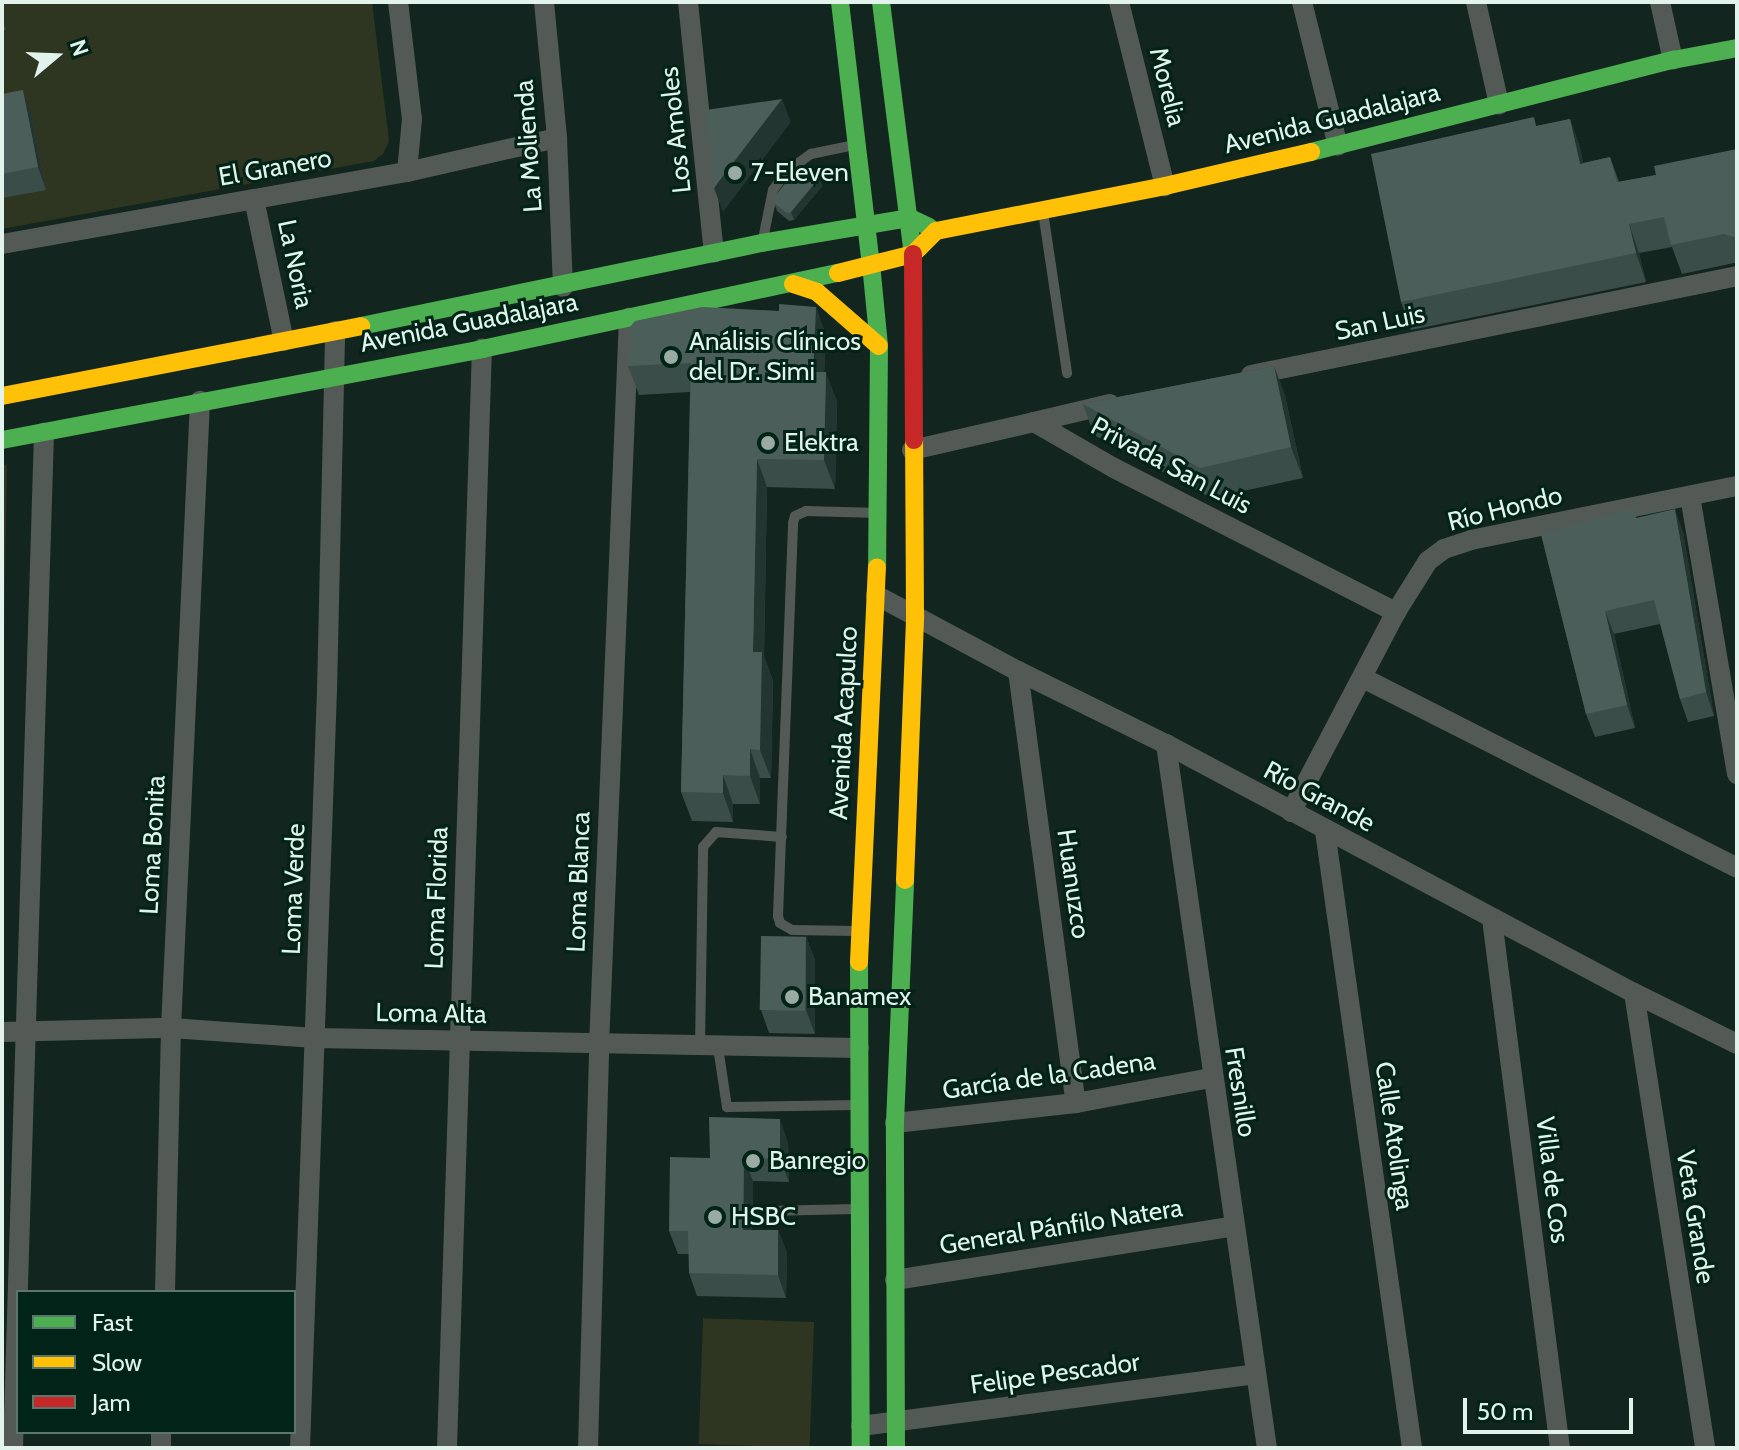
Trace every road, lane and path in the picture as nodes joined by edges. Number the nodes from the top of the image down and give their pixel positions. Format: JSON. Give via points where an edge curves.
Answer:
{"nodes":[{"id":1,"x":398,"y":2,"type":"edge"},
{"id":2,"x":544,"y":2,"type":"edge"},
{"id":3,"x":688,"y":2,"type":"edge"},
{"id":4,"x":840,"y":2,"type":"edge"},
{"id":5,"x":881,"y":2,"type":"edge"},
{"id":6,"x":1119,"y":2,"type":"edge"},
{"id":7,"x":1302,"y":2,"type":"edge"},
{"id":8,"x":1476,"y":2,"type":"edge"},
{"id":9,"x":1660,"y":2,"type":"edge"},
{"id":10,"x":1737,"y":48,"type":"edge"},
{"id":11,"x":1673,"y":60,"type":"junction"},
{"id":12,"x":1499,"y":104,"type":"junction"},
{"id":13,"x":557,"y":138,"type":"junction"},
{"id":14,"x":857,"y":144,"type":"junction"},
{"id":15,"x":1338,"y":146,"type":"junction"},
{"id":16,"x":407,"y":172,"type":"junction"},
{"id":17,"x":1165,"y":186,"type":"junction"},
{"id":18,"x":254,"y":199,"type":"junction"},
{"id":19,"x":1043,"y":210,"type":"junction"},
{"id":20,"x":910,"y":218,"type":"junction"},
{"id":21,"x":864,"y":225,"type":"junction"},
{"id":22,"x":936,"y":231,"type":"junction"},
{"id":23,"x":762,"y":243,"type":"junction"},
{"id":24,"x":2,"y":244,"type":"edge"},
{"id":25,"x":714,"y":253,"type":"junction"},
{"id":26,"x":913,"y":254,"type":"junction"},
{"id":27,"x":871,"y":264,"type":"junction"},
{"id":28,"x":1737,"y":276,"type":"edge"},
{"id":29,"x":793,"y":284,"type":"junction"},
{"id":30,"x":563,"y":287,"type":"junction"},
{"id":31,"x":629,"y":318,"type":"junction"},
{"id":32,"x":335,"y":331,"type":"junction"},
{"id":33,"x":284,"y":341,"type":"junction"},
{"id":34,"x":879,"y":346,"type":"junction"},
{"id":35,"x":482,"y":349,"type":"junction"},
{"id":36,"x":1067,"y":373,"type":"dead end"},
{"id":37,"x":333,"y":376,"type":"junction"},
{"id":38,"x":1236,"y":378,"type":"edge"},
{"id":39,"x":2,"y":396,"type":"edge"},
{"id":40,"x":200,"y":401,"type":"junction"},
{"id":41,"x":1127,"y":401,"type":"edge"},
{"id":42,"x":1034,"y":422,"type":"junction"},
{"id":43,"x":44,"y":432,"type":"junction"},
{"id":44,"x":2,"y":440,"type":"edge"},
{"id":45,"x":912,"y":450,"type":"junction"},
{"id":46,"x":1737,"y":486,"type":"edge"},
{"id":47,"x":1690,"y":496,"type":"junction"},
{"id":48,"x":880,"y":513,"type":"junction"},
{"id":49,"x":876,"y":595,"type":"junction"},
{"id":50,"x":1396,"y":612,"type":"junction"},
{"id":51,"x":915,"y":615,"type":"junction"},
{"id":52,"x":1018,"y":671,"type":"junction"},
{"id":53,"x":1363,"y":678,"type":"junction"},
{"id":54,"x":1166,"y":744,"type":"junction"},
{"id":55,"x":1737,"y":774,"type":"edge"},
{"id":56,"x":1291,"y":812,"type":"junction"},
{"id":57,"x":1325,"y":831,"type":"junction"},
{"id":58,"x":782,"y":837,"type":"junction"},
{"id":59,"x":1737,"y":868,"type":"edge"},
{"id":60,"x":1492,"y":919,"type":"junction"},
{"id":61,"x":859,"y":931,"type":"junction"},
{"id":62,"x":1634,"y":993,"type":"junction"},
{"id":63,"x":171,"y":1028,"type":"junction"},
{"id":64,"x":2,"y":1032,"type":"edge"},
{"id":65,"x":25,"y":1033,"type":"junction"},
{"id":66,"x":315,"y":1038,"type":"junction"},
{"id":67,"x":458,"y":1041,"type":"junction"},
{"id":68,"x":1737,"y":1044,"type":"edge"},
{"id":69,"x":599,"y":1046,"type":"junction"},
{"id":70,"x":709,"y":1047,"type":"junction"},
{"id":71,"x":859,"y":1048,"type":"junction"},
{"id":72,"x":1211,"y":1078,"type":"junction"},
{"id":73,"x":1076,"y":1103,"type":"junction"},
{"id":74,"x":859,"y":1105,"type":"junction"},
{"id":75,"x":895,"y":1123,"type":"junction"},
{"id":76,"x":859,"y":1209,"type":"junction"},
{"id":77,"x":765,"y":1211,"type":"dead end"},
{"id":78,"x":1235,"y":1226,"type":"junction"},
{"id":79,"x":895,"y":1280,"type":"junction"},
{"id":80,"x":18,"y":1290,"type":"edge"},
{"id":81,"x":165,"y":1290,"type":"edge"},
{"id":82,"x":16,"y":1344,"type":"edge"},
{"id":83,"x":1256,"y":1374,"type":"junction"},
{"id":84,"x":897,"y":1421,"type":"junction"},
{"id":85,"x":861,"y":1426,"type":"junction"},
{"id":86,"x":13,"y":1448,"type":"edge"},
{"id":87,"x":300,"y":1448,"type":"edge"},
{"id":88,"x":447,"y":1448,"type":"edge"},
{"id":89,"x":588,"y":1448,"type":"edge"},
{"id":90,"x":861,"y":1448,"type":"edge"},
{"id":91,"x":896,"y":1448,"type":"edge"},
{"id":92,"x":1267,"y":1448,"type":"edge"},
{"id":93,"x":1412,"y":1448,"type":"edge"},
{"id":94,"x":1560,"y":1448,"type":"edge"},
{"id":95,"x":1705,"y":1448,"type":"edge"}],
"edges":[{"from":1,"to":16,"type":"street","via":[[411,97]]},
{"from":2,"to":13,"type":"street","name":"La Molienda"},
{"from":3,"to":25,"type":"street","name":"Los Amoles"},
{"from":4,"to":14,"type":"main road","name":"Avenida Acapulco"},
{"from":5,"to":20,"type":"main road"},
{"from":6,"to":17,"type":"street","name":"Morelia"},
{"from":7,"to":15,"type":"street"},
{"from":8,"to":12,"type":"street"},
{"from":9,"to":11,"type":"street"},
{"from":10,"to":11,"type":"main road","name":"Avenida Guadalajara"},
{"from":11,"to":12,"type":"main road","name":"Avenida Guadalajara"},
{"from":12,"to":15,"type":"main road","name":"Avenida Guadalajara"},
{"from":13,"to":16,"type":"street","name":"El Granero"},
{"from":13,"to":30,"type":"street","name":"La Molienda"},
{"from":14,"to":21,"type":"main road","name":"Avenida Acapulco"},
{"from":14,"to":23,"type":"lane","via":[[811,154],[786,172],[773,190]]},
{"from":15,"to":17,"type":"main road","name":"Avenida Guadalajara"},
{"from":16,"to":18,"type":"street","name":"El Granero"},
{"from":17,"to":19,"type":"main road","name":"Avenida Guadalajara"},
{"from":18,"to":24,"type":"street","name":"El Granero"},
{"from":18,"to":33,"type":"street","name":"La Noria"},
{"from":19,"to":22,"type":"main road","name":"Avenida Guadalajara"},
{"from":19,"to":36,"type":"lane"},
{"from":20,"to":21,"type":"main road","name":"Avenida Guadalajara"},
{"from":20,"to":22,"type":"main road"},
{"from":20,"to":26,"type":"main road"},
{"from":21,"to":23,"type":"main road","name":"Avenida Guadalajara"},
{"from":21,"to":27,"type":"main road","name":"Avenida Acapulco"},
{"from":22,"to":26,"type":"main road"},
{"from":23,"to":25,"type":"main road","name":"Avenida Guadalajara"},
{"from":25,"to":30,"type":"main road","name":"Avenida Guadalajara"},
{"from":26,"to":27,"type":"main road","name":"Avenida Guadalajara"},
{"from":26,"to":45,"type":"main road"},
{"from":27,"to":29,"type":"main road","name":"Avenida Guadalajara"},
{"from":27,"to":34,"type":"main road","name":"Avenida Acapulco"},
{"from":28,"to":38,"type":"street","name":"San Luis"},
{"from":29,"to":31,"type":"main road","name":"Avenida Guadalajara"},
{"from":29,"to":34,"type":"main road","via":[[817,292]]},
{"from":30,"to":32,"type":"main road","name":"Avenida Guadalajara"},
{"from":31,"to":35,"type":"main road","name":"Avenida Guadalajara"},
{"from":31,"to":69,"type":"street","name":"Loma Blanca"},
{"from":32,"to":33,"type":"main road","name":"Avenida Guadalajara"},
{"from":32,"to":37,"type":"street","name":"Loma Verde"},
{"from":33,"to":39,"type":"main road","name":"Avenida Guadalajara"},
{"from":34,"to":48,"type":"main road","name":"Avenida Acapulco"},
{"from":35,"to":37,"type":"main road","name":"Avenida Guadalajara"},
{"from":35,"to":67,"type":"street","name":"Loma Florida"},
{"from":37,"to":40,"type":"main road","name":"Avenida Guadalajara"},
{"from":37,"to":66,"type":"street","name":"Loma Verde"},
{"from":40,"to":43,"type":"main road","name":"Avenida Guadalajara"},
{"from":40,"to":63,"type":"street","name":"Loma Bonita"},
{"from":41,"to":42,"type":"street"},
{"from":42,"to":45,"type":"street"},
{"from":42,"to":50,"type":"street","name":"Privada San Luis"},
{"from":43,"to":44,"type":"main road","name":"Avenida Guadalajara"},
{"from":43,"to":65,"type":"street"},
{"from":45,"to":51,"type":"main road"},
{"from":46,"to":47,"type":"street","name":"Río Hondo"},
{"from":47,"to":50,"type":"street","name":"Río Hondo","via":[[1444,549],[1428,561]]},
{"from":47,"to":55,"type":"street"},
{"from":48,"to":49,"type":"main road","name":"Avenida Acapulco"},
{"from":48,"to":58,"type":"lane","via":[[806,511],[795,516]]},
{"from":49,"to":51,"type":"street","name":"Río Grande"},
{"from":49,"to":61,"type":"main road","name":"Avenida Acapulco"},
{"from":50,"to":53,"type":"street","name":"Río Hondo"},
{"from":51,"to":52,"type":"street","name":"Río Grande"},
{"from":51,"to":75,"type":"main road"},
{"from":52,"to":54,"type":"street","name":"Río Grande"},
{"from":52,"to":73,"type":"street","name":"Huanuzco"},
{"from":53,"to":56,"type":"street","name":"Río Hondo"},
{"from":53,"to":59,"type":"street"},
{"from":54,"to":56,"type":"street","name":"Río Grande"},
{"from":54,"to":72,"type":"street","name":"Fresnillo"},
{"from":56,"to":57,"type":"street","name":"Río Grande"},
{"from":57,"to":60,"type":"street","name":"Río Grande"},
{"from":57,"to":93,"type":"street","name":"Calle Atolinga"},
{"from":58,"to":61,"type":"lane","via":[[780,923],[792,930]]},
{"from":58,"to":70,"type":"lane","via":[[716,832],[703,847]]},
{"from":60,"to":62,"type":"street","name":"Río Grande"},
{"from":60,"to":94,"type":"street","name":"Villa de Cos"},
{"from":61,"to":71,"type":"main road","name":"Avenida Acapulco"},
{"from":62,"to":68,"type":"street","name":"Río Grande"},
{"from":62,"to":95,"type":"street","name":"Veta Grande"},
{"from":63,"to":65,"type":"street","name":"Loma Alta"},
{"from":63,"to":66,"type":"street","name":"Loma Alta"},
{"from":63,"to":81,"type":"street","name":"Loma Bonita"},
{"from":64,"to":65,"type":"street","name":"Loma Alta"},
{"from":65,"to":80,"type":"street"},
{"from":66,"to":67,"type":"street","name":"Loma Alta"},
{"from":66,"to":87,"type":"street","name":"Loma Verde"},
{"from":67,"to":69,"type":"street","name":"Loma Alta"},
{"from":67,"to":88,"type":"street","name":"Loma Florida"},
{"from":69,"to":70,"type":"street","name":"Loma Alta"},
{"from":69,"to":89,"type":"street","name":"Loma Blanca"},
{"from":70,"to":71,"type":"street","name":"Loma Alta"},
{"from":70,"to":74,"type":"lane","via":[[727,1107]]},
{"from":71,"to":74,"type":"main road","name":"Avenida Acapulco"},
{"from":72,"to":73,"type":"street","name":"García de la Cadena"},
{"from":72,"to":78,"type":"street","name":"Fresnillo"},
{"from":73,"to":75,"type":"street","name":"García de la Cadena"},
{"from":74,"to":76,"type":"main road","name":"Avenida Acapulco"},
{"from":75,"to":79,"type":"main road"},
{"from":76,"to":77,"type":"lane"},
{"from":76,"to":85,"type":"main road","name":"Avenida Acapulco"},
{"from":78,"to":79,"type":"street","name":"General Pánfilo Natera"},
{"from":78,"to":83,"type":"street","name":"Fresnillo"},
{"from":79,"to":84,"type":"main road"},
{"from":82,"to":86,"type":"street"},
{"from":83,"to":84,"type":"street","name":"Felipe Pescador"},
{"from":83,"to":92,"type":"street","name":"Fresnillo"},
{"from":84,"to":85,"type":"street","name":"Felipe Pescador"},
{"from":84,"to":91,"type":"main road"},
{"from":85,"to":90,"type":"main road","name":"Avenida Acapulco"}]}
